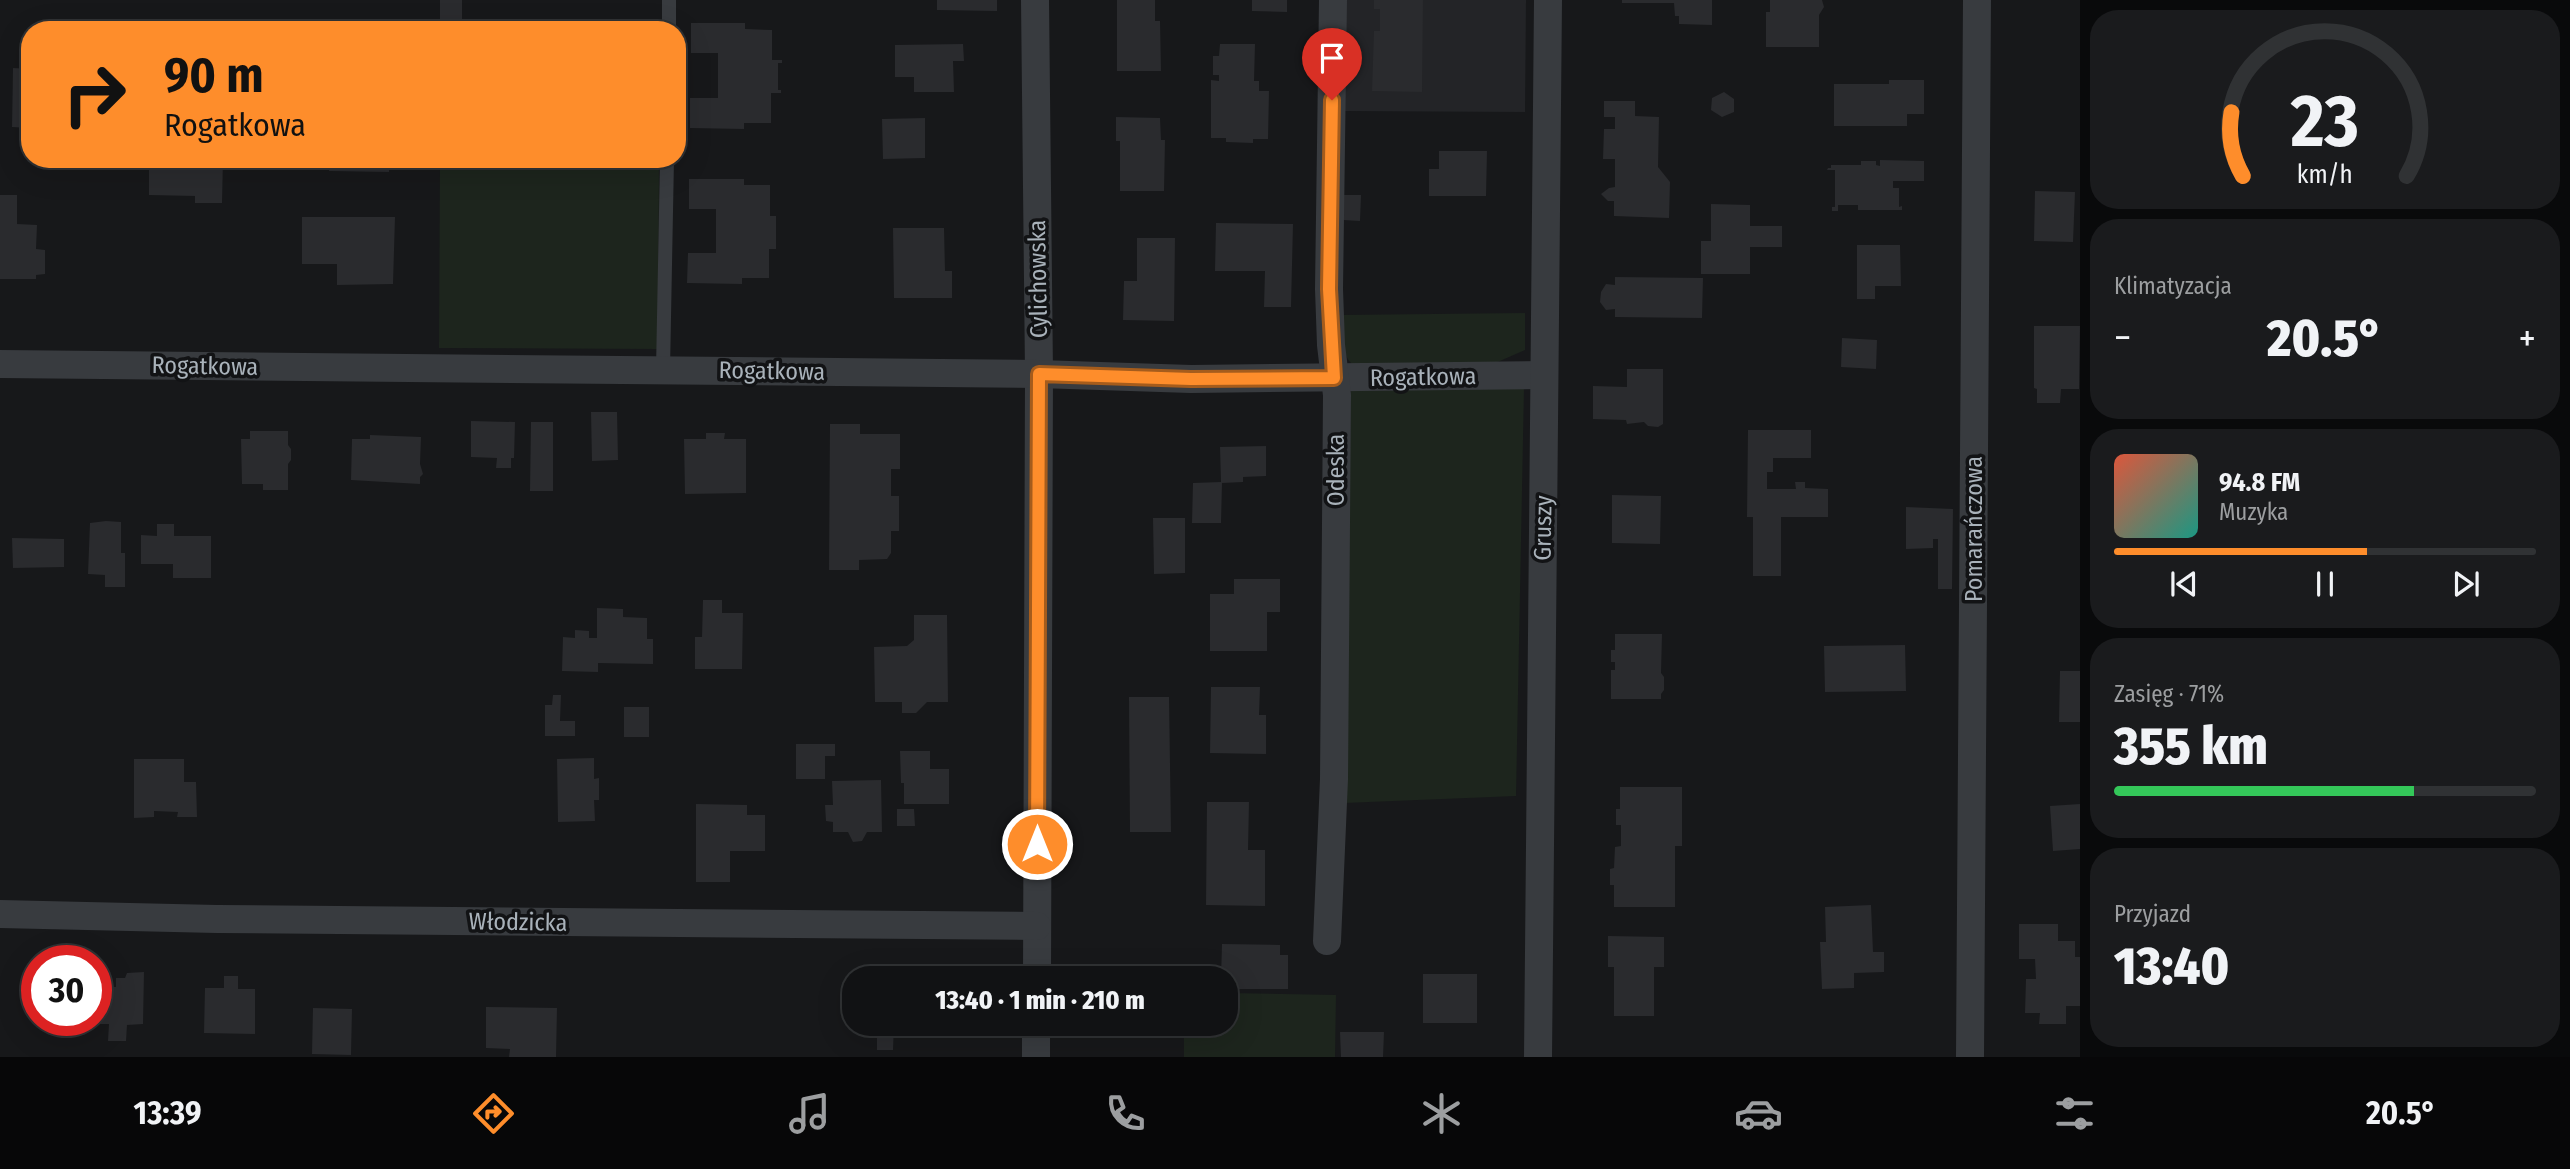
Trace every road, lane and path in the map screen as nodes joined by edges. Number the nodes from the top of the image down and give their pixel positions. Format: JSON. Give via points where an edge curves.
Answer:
{"nodes":[{"id":1,"x":669,"y":0,"type":"edge"},
{"id":2,"x":1035,"y":0,"type":"edge"},
{"id":3,"x":1332,"y":0,"type":"edge"},
{"id":4,"x":1548,"y":0,"type":"edge"},
{"id":5,"x":1977,"y":0,"type":"edge"},
{"id":6,"x":669,"y":21,"type":"edge"},
{"id":7,"x":667,"y":168,"type":"edge"},
{"id":8,"x":0,"y":364,"type":"edge"},
{"id":9,"x":663,"y":370,"type":"junction"},
{"id":10,"x":1039,"y":374,"type":"junction"},
{"id":11,"x":1544,"y":375,"type":"junction"},
{"id":12,"x":1334,"y":378,"type":"junction"},
{"id":13,"x":0,"y":914,"type":"edge"},
{"id":14,"x":1037,"y":926,"type":"junction"},
{"id":15,"x":1327,"y":941,"type":"dead end"},
{"id":16,"x":1037,"y":966,"type":"edge"},
{"id":17,"x":1037,"y":1036,"type":"edge"},
{"id":18,"x":1036,"y":1057,"type":"edge"},
{"id":19,"x":1538,"y":1057,"type":"edge"},
{"id":20,"x":1970,"y":1057,"type":"edge"}],
"edges":[{"from":1,"to":6,"type":"lane"},
{"from":2,"to":10,"type":"street","name":"Cylichowska"},
{"from":3,"to":12,"type":"street","name":"Odeska","via":[[1329,289]]},
{"from":4,"to":11,"type":"street","name":"Gruszy"},
{"from":5,"to":20,"type":"street","name":"Pomarańczowa"},
{"from":7,"to":9,"type":"lane"},
{"from":8,"to":9,"type":"street","name":"Rogatkowa"},
{"from":9,"to":10,"type":"street","name":"Rogatkowa"},
{"from":10,"to":12,"type":"street","name":"Rogatkowa"},
{"from":10,"to":14,"type":"street","name":"Cylichowska"},
{"from":11,"to":12,"type":"street","name":"Rogatkowa"},
{"from":11,"to":19,"type":"street","name":"Gruszy"},
{"from":12,"to":15,"type":"street","name":"Odeska","via":[[1334,779]]},
{"from":13,"to":14,"type":"street","name":"Włodzicka"},
{"from":14,"to":16,"type":"street","name":"Cylichowska"},
{"from":17,"to":18,"type":"street"}]}
